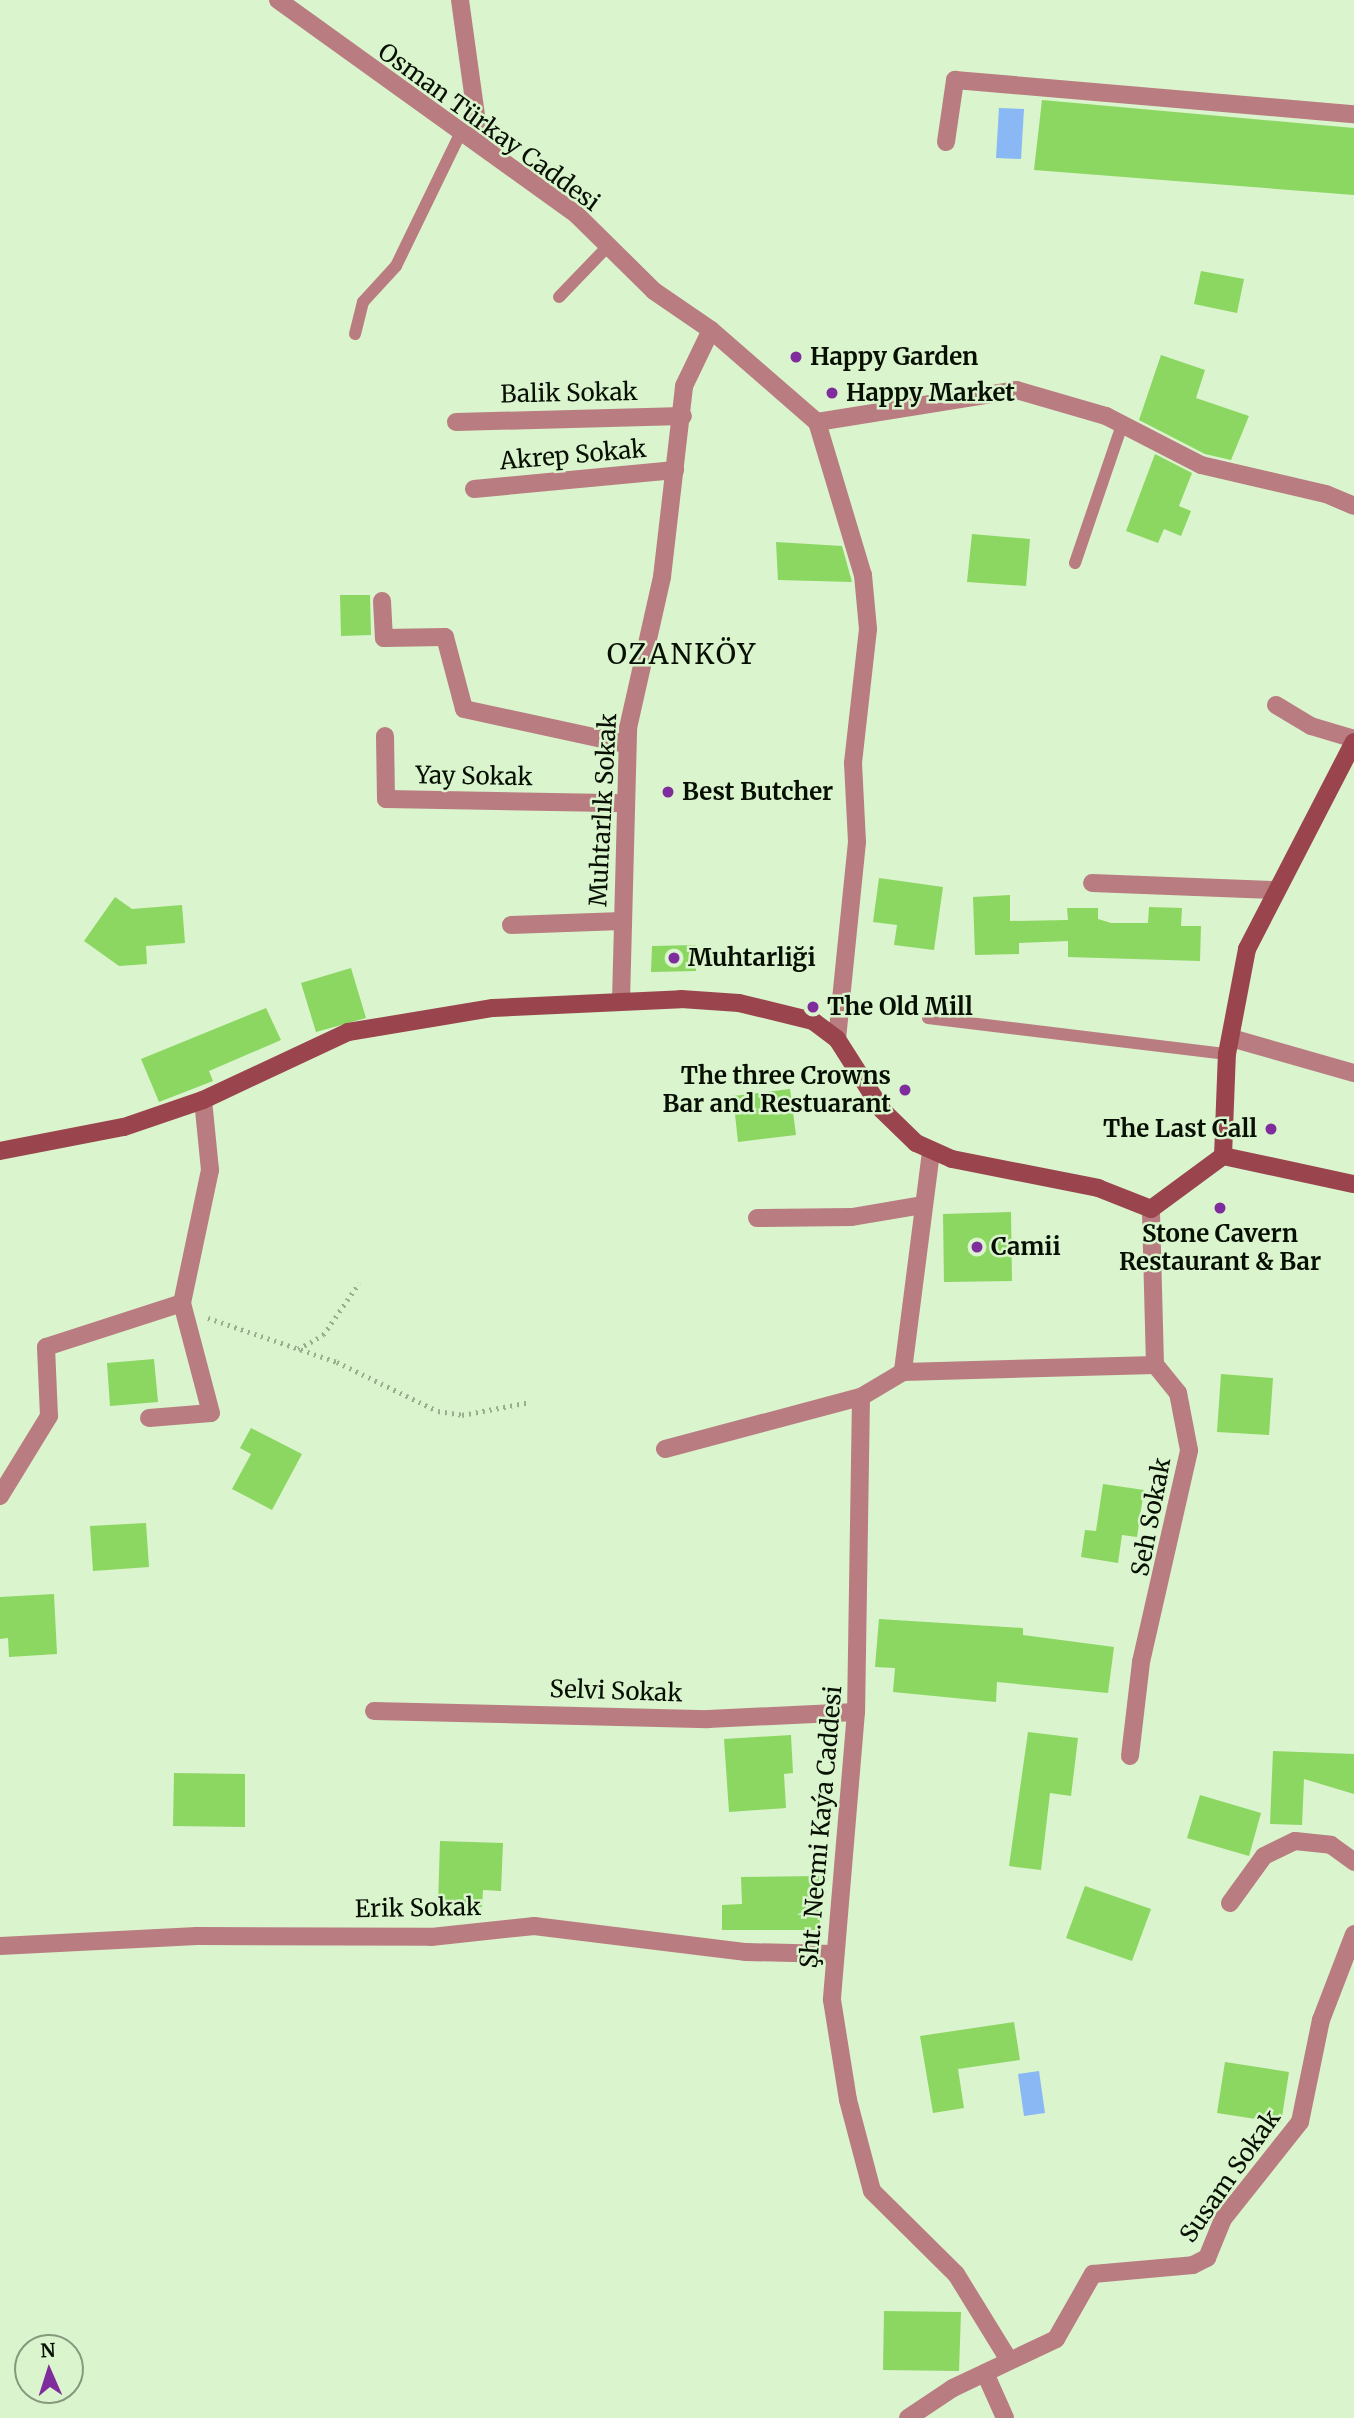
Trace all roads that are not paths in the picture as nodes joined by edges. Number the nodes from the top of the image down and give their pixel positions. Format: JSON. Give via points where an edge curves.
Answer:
{"nodes":[{"id":1,"x":278,"y":0,"type":"edge"},
{"id":2,"x":460,"y":0,"type":"edge"},
{"id":3,"x":1354,"y":114,"type":"edge"},
{"id":4,"x":461,"y":132,"type":"junction"},
{"id":5,"x":946,"y":142,"type":"dead end"},
{"id":6,"x":480,"y":144,"type":"junction"},
{"id":7,"x":608,"y":246,"type":"junction"},
{"id":8,"x":559,"y":297,"type":"dead end"},
{"id":9,"x":711,"y":330,"type":"junction"},
{"id":10,"x":355,"y":334,"type":"dead end"},
{"id":11,"x":683,"y":416,"type":"junction"},
{"id":12,"x":456,"y":422,"type":"dead end"},
{"id":13,"x":817,"y":422,"type":"junction"},
{"id":14,"x":1122,"y":425,"type":"junction"},
{"id":15,"x":676,"y":470,"type":"junction"},
{"id":16,"x":474,"y":489,"type":"dead end"},
{"id":17,"x":1354,"y":506,"type":"edge"},
{"id":18,"x":1075,"y":563,"type":"dead end"},
{"id":19,"x":382,"y":601,"type":"dead end"},
{"id":20,"x":1276,"y":705,"type":"dead end"},
{"id":21,"x":385,"y":736,"type":"dead end"},
{"id":22,"x":1354,"y":741,"type":"edge"},
{"id":23,"x":626,"y":744,"type":"junction"},
{"id":24,"x":624,"y":803,"type":"junction"},
{"id":25,"x":1092,"y":883,"type":"dead end"},
{"id":26,"x":1276,"y":890,"type":"junction"},
{"id":27,"x":622,"y":921,"type":"junction"},
{"id":28,"x":511,"y":925,"type":"dead end"},
{"id":29,"x":621,"y":1001,"type":"junction"},
{"id":30,"x":928,"y":1018,"type":"dead end"},
{"id":31,"x":837,"y":1039,"type":"junction"},
{"id":32,"x":1229,"y":1046,"type":"junction"},
{"id":33,"x":1354,"y":1073,"type":"edge"},
{"id":34,"x":203,"y":1100,"type":"junction"},
{"id":35,"x":0,"y":1151,"type":"edge"},
{"id":36,"x":931,"y":1152,"type":"junction"},
{"id":37,"x":1223,"y":1156,"type":"junction"},
{"id":38,"x":1354,"y":1184,"type":"edge"},
{"id":39,"x":922,"y":1205,"type":"junction"},
{"id":40,"x":1151,"y":1209,"type":"junction"},
{"id":41,"x":757,"y":1218,"type":"dead end"},
{"id":42,"x":182,"y":1306,"type":"junction"},
{"id":43,"x":1155,"y":1365,"type":"junction"},
{"id":44,"x":903,"y":1372,"type":"junction"},
{"id":45,"x":861,"y":1398,"type":"junction"},
{"id":46,"x":149,"y":1418,"type":"dead end"},
{"id":47,"x":665,"y":1449,"type":"dead end"},
{"id":48,"x":0,"y":1496,"type":"edge"},
{"id":49,"x":374,"y":1711,"type":"dead end"},
{"id":50,"x":856,"y":1712,"type":"junction"},
{"id":51,"x":1130,"y":1756,"type":"dead end"},
{"id":52,"x":1354,"y":1862,"type":"edge"},
{"id":53,"x":1230,"y":1903,"type":"dead end"},
{"id":54,"x":1354,"y":1934,"type":"edge"},
{"id":55,"x":0,"y":1946,"type":"edge"},
{"id":56,"x":834,"y":1954,"type":"junction"},
{"id":57,"x":1009,"y":2360,"type":"junction"},
{"id":58,"x":985,"y":2373,"type":"junction"},
{"id":59,"x":908,"y":2418,"type":"edge"},
{"id":60,"x":1005,"y":2418,"type":"edge"}],
"edges":[{"from":1,"to":4,"type":"street","name":"Osman Türkay Caddesi"},
{"from":2,"to":6,"type":"street"},
{"from":3,"to":5,"type":"street","via":[[955,80]]},
{"from":4,"to":6,"type":"street","name":"Osman Türkay Caddesi"},
{"from":4,"to":10,"type":"lane","via":[[396,266],[363,302]]},
{"from":6,"to":7,"type":"street","name":"Osman Türkay Caddesi","via":[[577,215]]},
{"from":7,"to":8,"type":"lane"},
{"from":7,"to":9,"type":"street","name":"Osman Türkay Caddesi","via":[[654,291]]},
{"from":9,"to":11,"type":"street","name":"Muhtarlık Sokak","via":[[684,386]]},
{"from":9,"to":13,"type":"street","name":"Osman Türkay Caddesi"},
{"from":11,"to":12,"type":"street","name":"Balik Sokak"},
{"from":11,"to":15,"type":"street","name":"Muhtarlık Sokak"},
{"from":13,"to":14,"type":"street","via":[[1016,390]]},
{"from":13,"to":31,"type":"street","via":[[863,575],[868,629],[853,763],[857,842]]},
{"from":14,"to":17,"type":"street","via":[[1201,465],[1326,494]]},
{"from":14,"to":18,"type":"lane"},
{"from":15,"to":16,"type":"street","name":"Akrep Sokak"},
{"from":15,"to":23,"type":"street","name":"Muhtarlık Sokak","via":[[662,577]]},
{"from":19,"to":23,"type":"street","via":[[384,638],[445,637],[464,709]]},
{"from":20,"to":22,"type":"street","via":[[1311,726]]},
{"from":21,"to":24,"type":"street","name":"Yay Sokak","via":[[386,799]]},
{"from":22,"to":26,"type":"street"},
{"from":23,"to":24,"type":"street","name":"Muhtarlık Sokak"},
{"from":24,"to":27,"type":"street","name":"Muhtarlık Sokak"},
{"from":25,"to":26,"type":"street"},
{"from":26,"to":32,"type":"street","via":[[1247,949]]},
{"from":27,"to":28,"type":"street"},
{"from":27,"to":29,"type":"street","name":"Muhtarlık Sokak"},
{"from":29,"to":31,"type":"street","via":[[704,1001],[790,1012]]},
{"from":29,"to":34,"type":"street","via":[[493,1008],[348,1032]]},
{"from":30,"to":32,"type":"lane"},
{"from":31,"to":36,"type":"street","via":[[882,1110]]},
{"from":32,"to":33,"type":"street"},
{"from":32,"to":37,"type":"street"},
{"from":34,"to":35,"type":"street","via":[[124,1127]]},
{"from":34,"to":42,"type":"street","via":[[210,1170]]},
{"from":36,"to":39,"type":"street"},
{"from":36,"to":40,"type":"street","via":[[1098,1188]]},
{"from":37,"to":38,"type":"street"},
{"from":37,"to":40,"type":"street"},
{"from":39,"to":41,"type":"street","via":[[852,1217]]},
{"from":39,"to":44,"type":"street"},
{"from":40,"to":43,"type":"street"},
{"from":42,"to":46,"type":"street","via":[[211,1413]]},
{"from":42,"to":48,"type":"street","via":[[46,1347],[49,1416]]},
{"from":43,"to":44,"type":"street"},
{"from":43,"to":51,"type":"street","name":"Seh Sokak","via":[[1178,1393],[1189,1450],[1141,1662]]},
{"from":44,"to":45,"type":"street"},
{"from":45,"to":47,"type":"street"},
{"from":45,"to":50,"type":"street","name":"Şht. Necmi Kaýa Caddesi"},
{"from":49,"to":50,"type":"street","name":"Selvi Sokak","via":[[708,1719]]},
{"from":50,"to":56,"type":"street","name":"Şht. Necmi Kaýa Caddesi"},
{"from":52,"to":53,"type":"street","via":[[1331,1845],[1295,1841],[1264,1856]]},
{"from":54,"to":57,"type":"street","name":"Susam Sokak","via":[[1321,2020],[1300,2122],[1223,2218],[1217,2245],[1193,2265],[1093,2274],[1056,2339]]},
{"from":55,"to":56,"type":"street","name":"Erik Sokak","via":[[197,1936],[431,1937],[534,1926],[746,1952]]},
{"from":56,"to":57,"type":"street","name":"Şht. Necmi Kaýa Caddesi","via":[[832,2000],[848,2100],[872,2191],[956,2274]]},
{"from":57,"to":58,"type":"street"},
{"from":58,"to":59,"type":"street"},
{"from":58,"to":60,"type":"street"}]}
